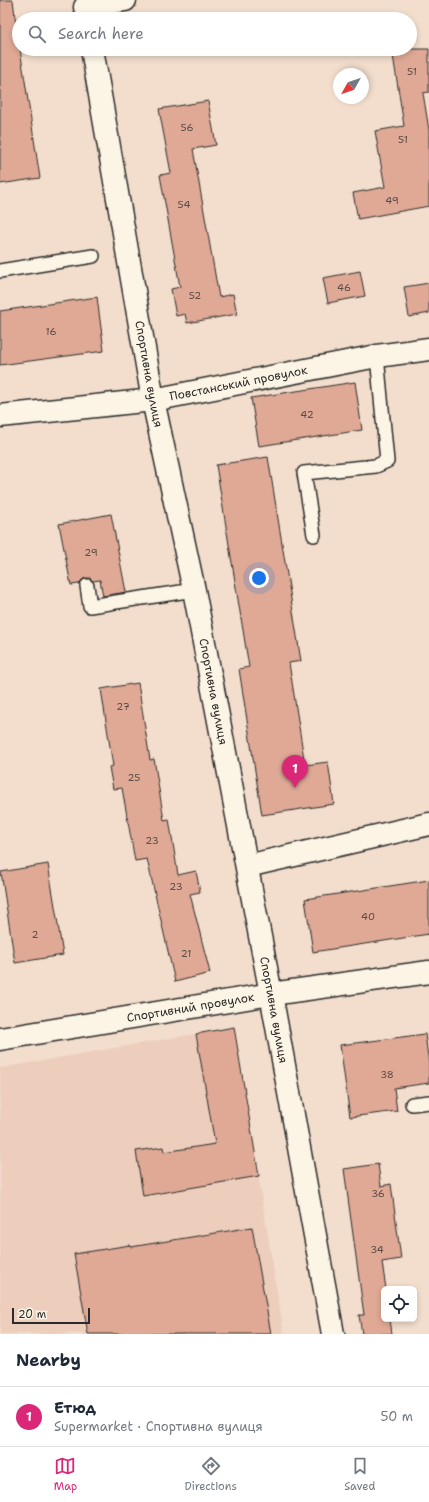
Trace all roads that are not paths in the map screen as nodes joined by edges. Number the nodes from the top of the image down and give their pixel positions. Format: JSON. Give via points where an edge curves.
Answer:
{"nodes":[{"id":1,"x":124,"y":0,"type":"edge"},
{"id":2,"x":85,"y":9,"type":"edge"},
{"id":3,"x":93,"y":56,"type":"edge"},
{"id":4,"x":93,"y":256,"type":"dead end"},
{"id":5,"x":0,"y":270,"type":"edge"},
{"id":6,"x":429,"y":349,"type":"edge"},
{"id":7,"x":376,"y":356,"type":"junction"},
{"id":8,"x":153,"y":400,"type":"junction"},
{"id":9,"x":0,"y":416,"type":"edge"},
{"id":10,"x":314,"y":535,"type":"dead end"},
{"id":11,"x":87,"y":586,"type":"dead end"},
{"id":12,"x":194,"y":590,"type":"junction"},
{"id":13,"x":429,"y":824,"type":"edge"},
{"id":14,"x":247,"y":866,"type":"junction"},
{"id":15,"x":429,"y":972,"type":"edge"},
{"id":16,"x":271,"y":994,"type":"junction"},
{"id":17,"x":0,"y":1039,"type":"edge"},
{"id":18,"x":429,"y":1102,"type":"edge"},
{"id":19,"x":412,"y":1104,"type":"dead end"},
{"id":20,"x":333,"y":1334,"type":"edge"}],
"edges":[{"from":1,"to":2,"type":"street"},
{"from":3,"to":8,"type":"street","name":"Спортивна вулиця"},
{"from":4,"to":5,"type":"lane"},
{"from":6,"to":7,"type":"street","name":"Повстанський провулок"},
{"from":7,"to":8,"type":"street","name":"Повстанський провулок"},
{"from":7,"to":10,"type":"lane","via":[[387,461],[376,466],[304,473]]},
{"from":8,"to":9,"type":"street","name":"Повстанський провулок"},
{"from":8,"to":12,"type":"street","name":"Спортивна вулиця"},
{"from":11,"to":12,"type":"lane","via":[[90,606]]},
{"from":12,"to":14,"type":"street","name":"Спортивна вулиця"},
{"from":13,"to":14,"type":"street"},
{"from":14,"to":16,"type":"street","name":"Спортивна вулиця"},
{"from":15,"to":16,"type":"street","name":"Спортивний провулок"},
{"from":16,"to":17,"type":"street","name":"Спортивний провулок"},
{"from":16,"to":20,"type":"street","name":"Спортивна вулиця"},
{"from":18,"to":19,"type":"lane"}]}
